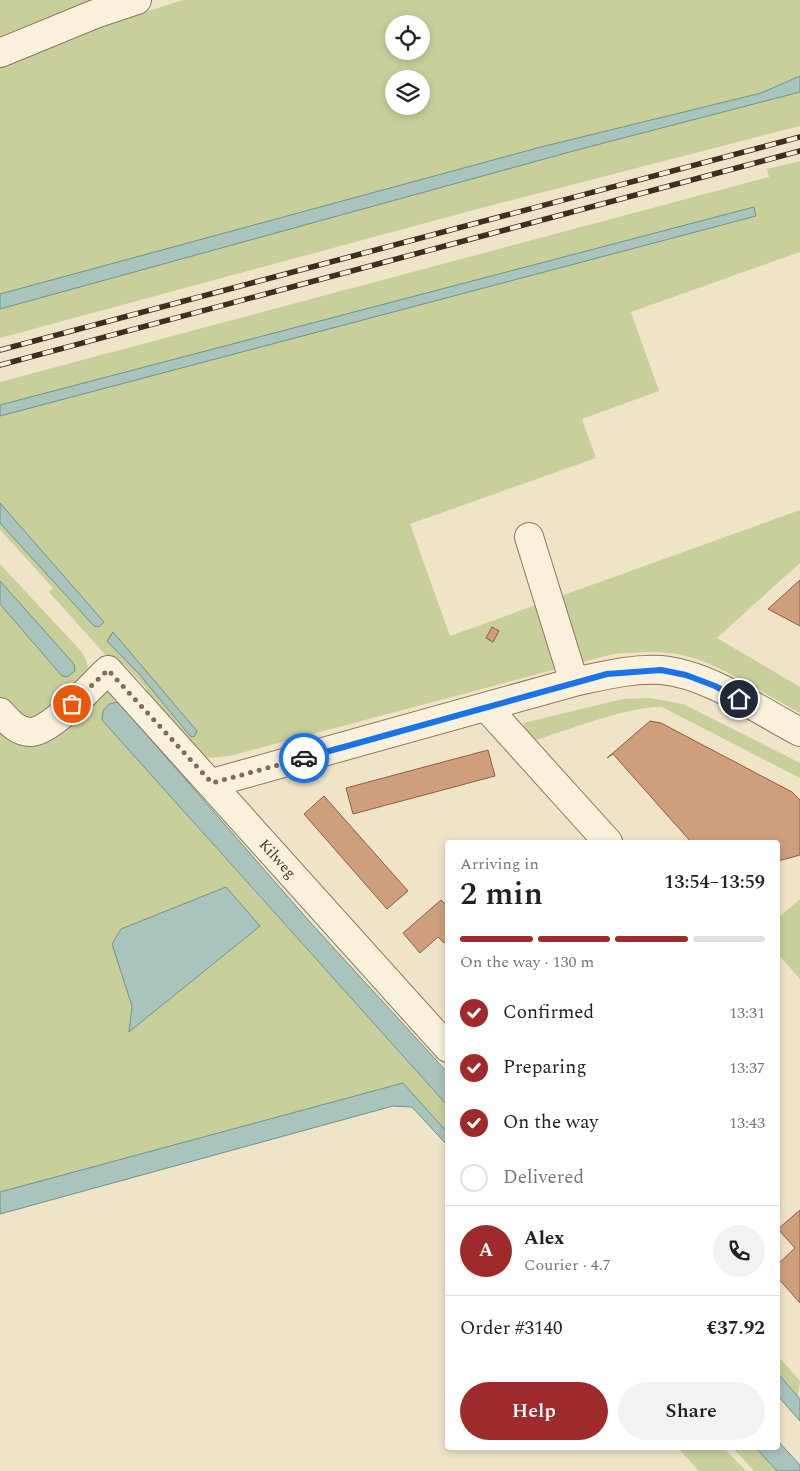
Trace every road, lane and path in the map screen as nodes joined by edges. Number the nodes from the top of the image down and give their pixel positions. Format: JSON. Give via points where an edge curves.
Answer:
{"nodes":[{"id":1,"x":137,"y":0,"type":"edge"},
{"id":2,"x":0,"y":54,"type":"edge"},
{"id":3,"x":529,"y":537,"type":"dead end"},
{"id":4,"x":574,"y":682,"type":"junction"},
{"id":5,"x":487,"y":708,"type":"junction"},
{"id":6,"x":0,"y":712,"type":"edge"},
{"id":7,"x":800,"y":732,"type":"edge"},
{"id":8,"x":212,"y":783,"type":"junction"},
{"id":9,"x":606,"y":840,"type":"edge"},
{"id":10,"x":445,"y":1045,"type":"edge"}],
"edges":[{"from":1,"to":2,"type":"street"},
{"from":3,"to":4,"type":"street"},
{"from":4,"to":5,"type":"street"},
{"from":4,"to":7,"type":"street","via":[[634,671],[661,670],[686,675],[715,686]]},
{"from":5,"to":8,"type":"street"},
{"from":5,"to":9,"type":"street"},
{"from":6,"to":8,"type":"street","name":"Kilweg","via":[[22,731],[40,729],[60,715],[108,670]]},
{"from":8,"to":10,"type":"street","name":"Kilweg"}]}
